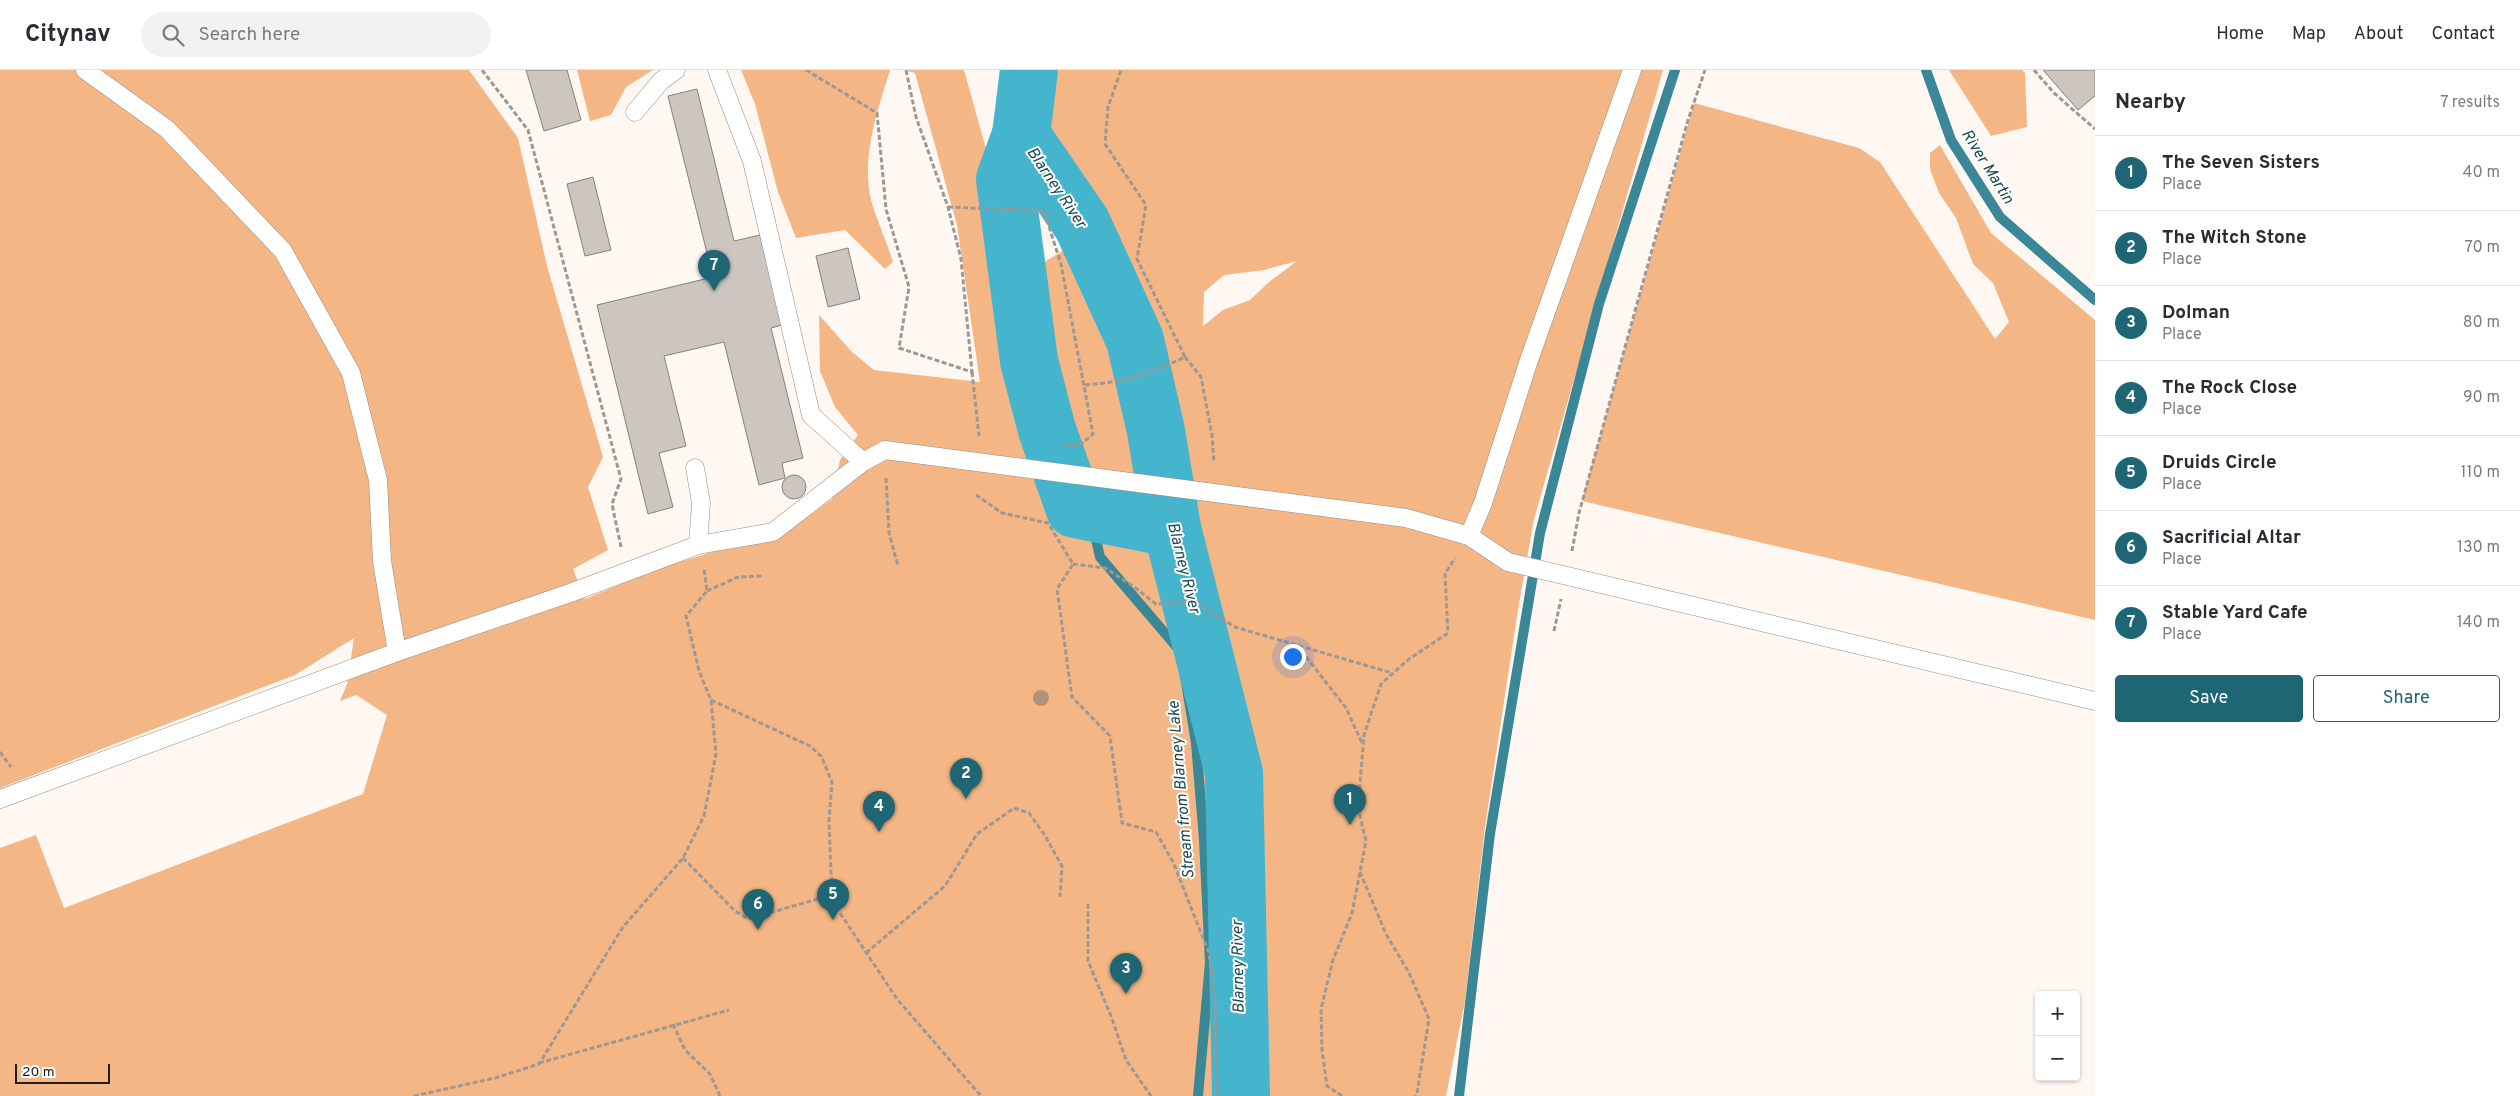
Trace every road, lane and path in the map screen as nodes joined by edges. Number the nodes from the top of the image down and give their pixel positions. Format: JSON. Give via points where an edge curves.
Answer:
{"nodes":[{"id":1,"x":85,"y":70,"type":"edge"},
{"id":2,"x":482,"y":70,"type":"edge"},
{"id":3,"x":676,"y":70,"type":"edge"},
{"id":4,"x":717,"y":70,"type":"edge"},
{"id":5,"x":806,"y":70,"type":"edge"},
{"id":6,"x":906,"y":70,"type":"edge"},
{"id":7,"x":1121,"y":70,"type":"edge"},
{"id":8,"x":1632,"y":70,"type":"edge"},
{"id":9,"x":1704,"y":70,"type":"edge"},
{"id":10,"x":2034,"y":70,"type":"edge"},
{"id":11,"x":635,"y":112,"type":"dead end"},
{"id":12,"x":2095,"y":129,"type":"edge"},
{"id":13,"x":948,"y":207,"type":"junction"},
{"id":14,"x":1185,"y":357,"type":"junction"},
{"id":15,"x":972,"y":372,"type":"junction"},
{"id":16,"x":1085,"y":385,"type":"junction"},
{"id":17,"x":978,"y":436,"type":"dead end"},
{"id":18,"x":1063,"y":446,"type":"dead end"},
{"id":19,"x":885,"y":450,"type":"junction"},
{"id":20,"x":863,"y":462,"type":"junction"},
{"id":21,"x":1214,"y":463,"type":"dead end"},
{"id":22,"x":695,"y":468,"type":"dead end"},
{"id":23,"x":976,"y":495,"type":"dead end"},
{"id":24,"x":1469,"y":536,"type":"junction"},
{"id":25,"x":698,"y":545,"type":"junction"},
{"id":26,"x":1073,"y":564,"type":"junction"},
{"id":27,"x":898,"y":566,"type":"dead end"},
{"id":28,"x":626,"y":572,"type":"junction"},
{"id":29,"x":763,"y":576,"type":"dead end"},
{"id":30,"x":1567,"y":576,"type":"junction"},
{"id":31,"x":707,"y":591,"type":"junction"},
{"id":32,"x":1554,"y":630,"type":"dead end"},
{"id":33,"x":1296,"y":644,"type":"junction"},
{"id":34,"x":397,"y":652,"type":"junction"},
{"id":35,"x":1393,"y":673,"type":"junction"},
{"id":36,"x":711,"y":700,"type":"junction"},
{"id":37,"x":2095,"y":701,"type":"edge"},
{"id":38,"x":1363,"y":745,"type":"junction"},
{"id":39,"x":0,"y":799,"type":"edge"},
{"id":40,"x":683,"y":858,"type":"junction"},
{"id":41,"x":1359,"y":870,"type":"junction"},
{"id":42,"x":834,"y":894,"type":"junction"},
{"id":43,"x":1060,"y":897,"type":"dead end"},
{"id":44,"x":1088,"y":904,"type":"dead end"},
{"id":45,"x":866,"y":953,"type":"junction"},
{"id":46,"x":729,"y":1010,"type":"dead end"},
{"id":47,"x":673,"y":1024,"type":"junction"},
{"id":48,"x":539,"y":1064,"type":"junction"},
{"id":49,"x":414,"y":1096,"type":"edge"},
{"id":50,"x":720,"y":1096,"type":"edge"},
{"id":51,"x":981,"y":1096,"type":"edge"},
{"id":52,"x":1151,"y":1096,"type":"edge"},
{"id":53,"x":1217,"y":1096,"type":"edge"},
{"id":54,"x":1342,"y":1096,"type":"edge"},
{"id":55,"x":1415,"y":1096,"type":"edge"}],
"edges":[{"from":1,"to":34,"type":"lane","via":[[167,128],[283,251],[352,374],[378,480],[382,561]]},
{"from":2,"to":28,"type":"path","via":[[528,130],[621,479],[612,504]]},
{"from":3,"to":11,"type":"lane","via":[[661,81]]},
{"from":4,"to":20,"type":"lane","via":[[752,162],[811,415]]},
{"from":5,"to":15,"type":"path","via":[[877,113],[886,209],[909,287],[899,348]]},
{"from":6,"to":13,"type":"path","via":[[916,117]]},
{"from":7,"to":14,"type":"path","via":[[1108,107],[1105,144],[1146,205],[1137,259]]},
{"from":8,"to":24,"type":"lane"},
{"from":9,"to":30,"type":"path","via":[[1579,513]]},
{"from":10,"to":12,"type":"path","via":[[2054,93]]},
{"from":13,"to":15,"type":"path","via":[[961,259]]},
{"from":13,"to":16,"type":"path","via":[[1044,211],[1061,264]]},
{"from":14,"to":16,"type":"path","via":[[1154,372],[1116,383]]},
{"from":14,"to":21,"type":"path","via":[[1201,377]]},
{"from":15,"to":17,"type":"path"},
{"from":16,"to":18,"type":"path","via":[[1093,434],[1080,445]]},
{"from":19,"to":20,"type":"lane"},
{"from":19,"to":24,"type":"lane","via":[[1406,518]]},
{"from":19,"to":27,"type":"path","via":[[889,534]]},
{"from":20,"to":25,"type":"lane","via":[[773,532]]},
{"from":22,"to":25,"type":"lane","via":[[701,502]]},
{"from":23,"to":26,"type":"path","via":[[1002,513],[1048,522]]},
{"from":24,"to":30,"type":"lane","via":[[1508,562]]},
{"from":24,"to":35,"type":"path","via":[[1445,574],[1448,633]]},
{"from":25,"to":28,"type":"lane"},
{"from":25,"to":31,"type":"path"},
{"from":26,"to":33,"type":"path","via":[[1105,568],[1156,604],[1194,601],[1235,627]]},
{"from":26,"to":53,"type":"path","via":[[1058,589],[1072,697],[1110,736],[1122,823],[1156,832],[1173,862],[1202,932],[1209,953],[1215,1000]]},
{"from":28,"to":34,"type":"lane"},
{"from":29,"to":31,"type":"path","via":[[738,578]]},
{"from":30,"to":32,"type":"path"},
{"from":30,"to":37,"type":"lane"},
{"from":31,"to":36,"type":"path","via":[[686,616],[699,672]]},
{"from":33,"to":35,"type":"path"},
{"from":33,"to":38,"type":"path","via":[[1346,708]]},
{"from":34,"to":39,"type":"lane"},
{"from":35,"to":38,"type":"path","via":[[1380,684]]},
{"from":36,"to":40,"type":"path","via":[[716,754],[704,816]]},
{"from":36,"to":42,"type":"path","via":[[810,746],[821,756],[832,782],[829,821]]},
{"from":38,"to":41,"type":"path","via":[[1358,808],[1366,841]]},
{"from":40,"to":42,"type":"path","via":[[734,911],[748,919]]},
{"from":40,"to":48,"type":"path","via":[[623,927]]},
{"from":41,"to":54,"type":"path","via":[[1352,913],[1333,960],[1321,1009],[1327,1086]]},
{"from":41,"to":55,"type":"path","via":[[1386,934],[1430,1019]]},
{"from":42,"to":45,"type":"path","via":[[838,910]]},
{"from":43,"to":45,"type":"path","via":[[1062,866],[1029,813],[1014,808],[977,834],[946,886]]},
{"from":44,"to":52,"type":"path","via":[[1088,961],[1126,1060]]},
{"from":45,"to":51,"type":"path","via":[[918,1026]]},
{"from":46,"to":47,"type":"path"},
{"from":47,"to":48,"type":"path"},
{"from":47,"to":50,"type":"path","via":[[685,1050],[710,1074]]},
{"from":48,"to":49,"type":"path","via":[[495,1078]]}]}
